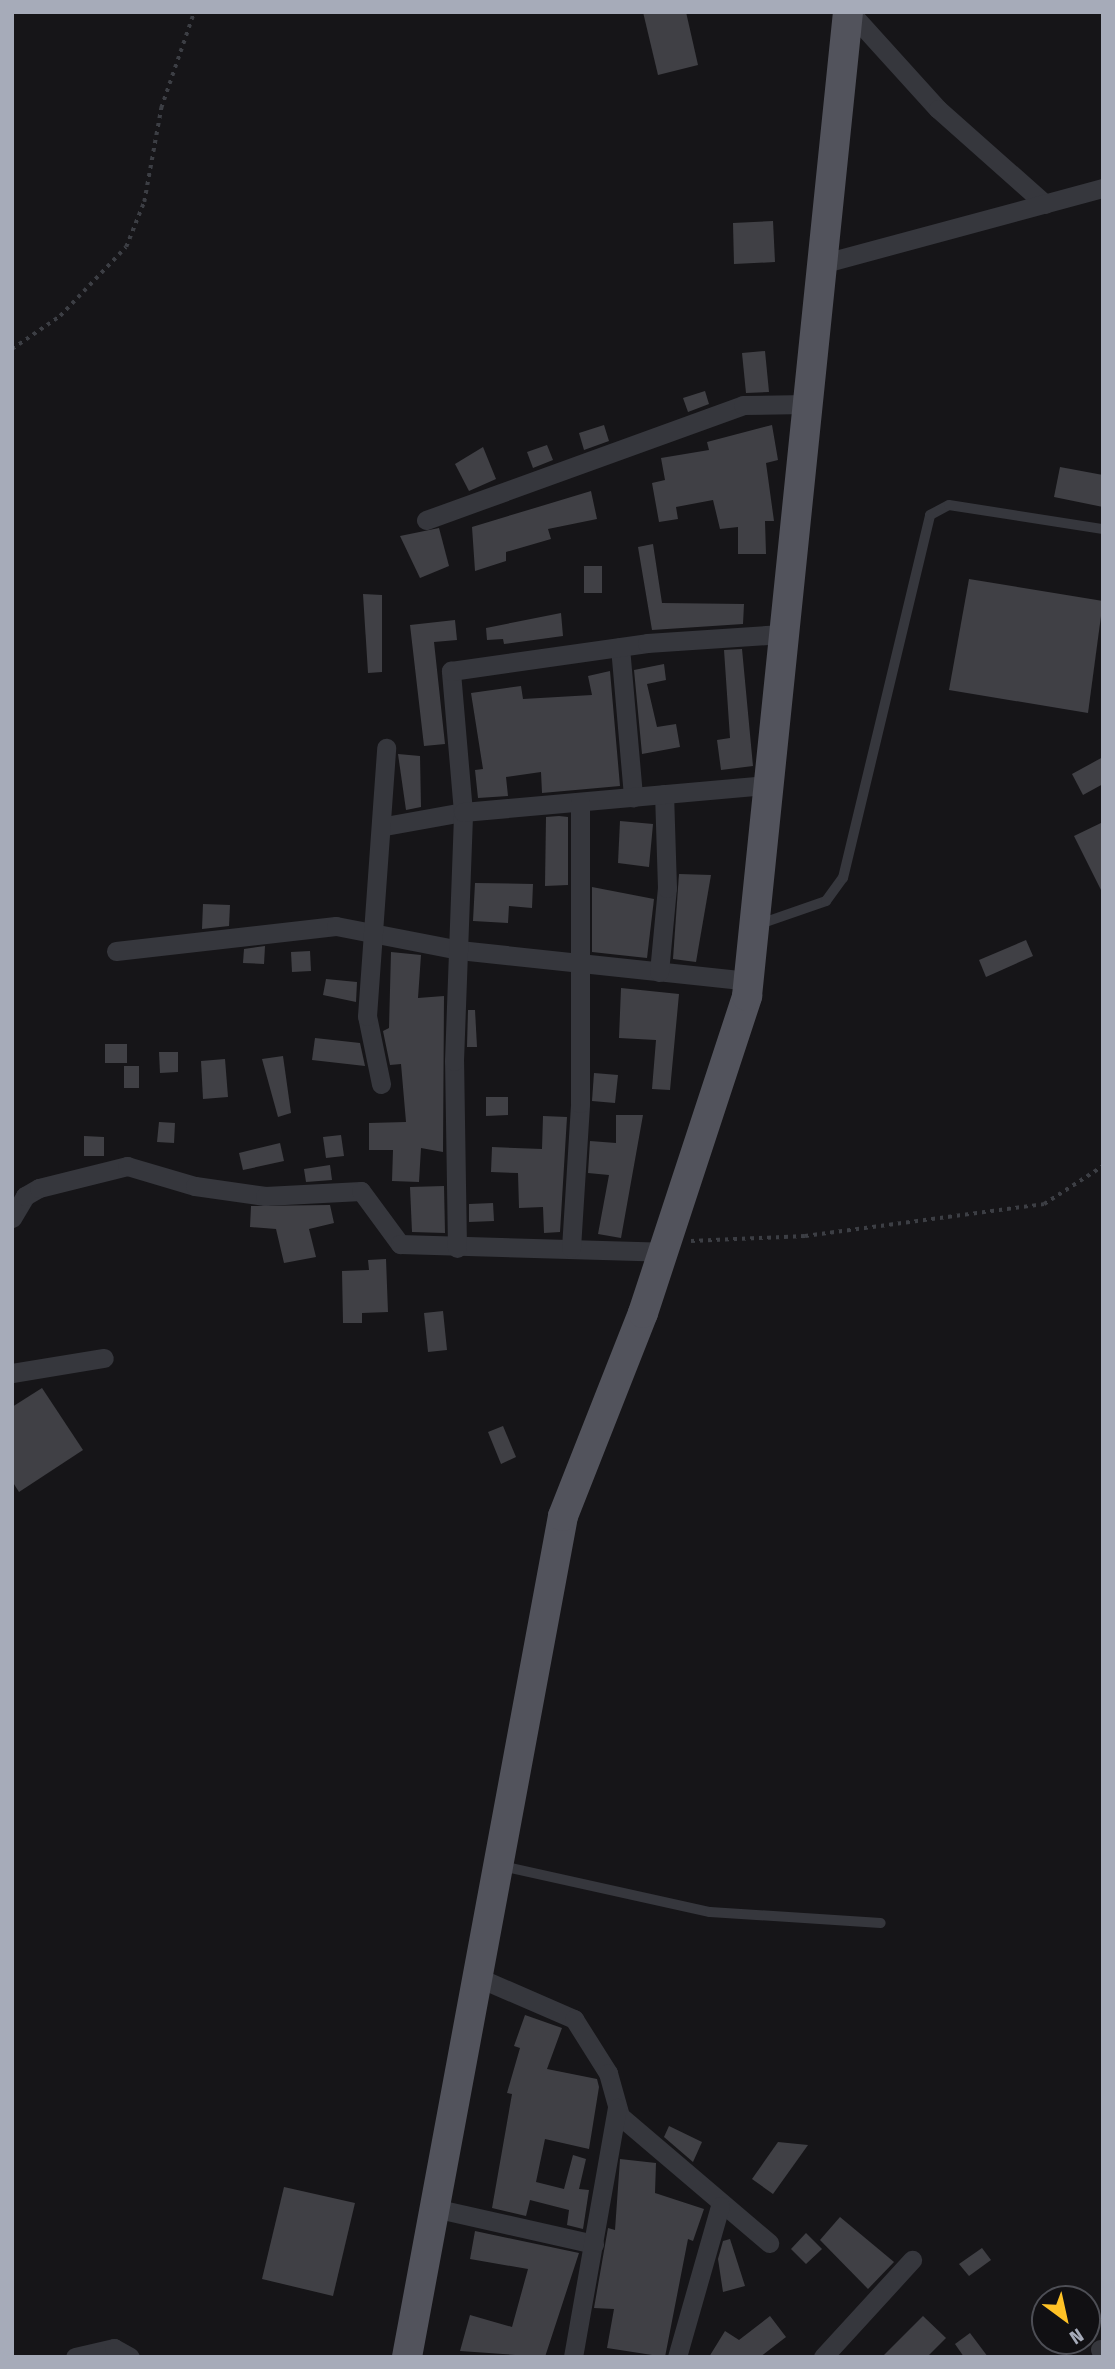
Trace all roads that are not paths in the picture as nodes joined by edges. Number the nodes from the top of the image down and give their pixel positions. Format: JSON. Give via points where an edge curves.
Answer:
{"nodes":[{"id":1,"x":849,"y":12,"type":"edge"},
{"id":2,"x":1103,"y":188,"type":"edge"},
{"id":3,"x":1045,"y":204,"type":"junction"},
{"id":4,"x":821,"y":264,"type":"junction"},
{"id":5,"x":806,"y":404,"type":"junction"},
{"id":6,"x":426,"y":520,"type":"dead end"},
{"id":7,"x":1103,"y":529,"type":"edge"},
{"id":8,"x":782,"y":634,"type":"junction"},
{"id":9,"x":620,"y":647,"type":"junction"},
{"id":10,"x":386,"y":748,"type":"dead end"},
{"id":11,"x":766,"y":785,"type":"junction"},
{"id":12,"x":664,"y":794,"type":"junction"},
{"id":13,"x":633,"y":797,"type":"junction"},
{"id":14,"x":580,"y":802,"type":"junction"},
{"id":15,"x":463,"y":812,"type":"junction"},
{"id":16,"x":385,"y":826,"type":"junction"},
{"id":17,"x":753,"y":926,"type":"junction"},
{"id":18,"x":377,"y":933,"type":"junction"},
{"id":19,"x":459,"y":950,"type":"junction"},
{"id":20,"x":116,"y":951,"type":"dead end"},
{"id":21,"x":578,"y":963,"type":"junction"},
{"id":22,"x":659,"y":972,"type":"junction"},
{"id":23,"x":748,"y":981,"type":"junction"},
{"id":24,"x":381,"y":1084,"type":"dead end"},
{"id":25,"x":12,"y":1218,"type":"edge"},
{"id":26,"x":664,"y":1246,"type":"junction"},
{"id":27,"x":457,"y":1248,"type":"junction"},
{"id":28,"x":571,"y":1248,"type":"junction"},
{"id":29,"x":104,"y":1358,"type":"dead end"},
{"id":30,"x":12,"y":1373,"type":"edge"},
{"id":31,"x":498,"y":1865,"type":"junction"},
{"id":32,"x":881,"y":1923,"type":"dead end"},
{"id":33,"x":477,"y":1977,"type":"junction"},
{"id":34,"x":617,"y":2108,"type":"junction"},
{"id":35,"x":720,"y":2206,"type":"junction"},
{"id":36,"x":434,"y":2208,"type":"junction"},
{"id":37,"x":594,"y":2244,"type":"junction"},
{"id":38,"x":769,"y":2244,"type":"dead end"},
{"id":39,"x":912,"y":2260,"type":"dead end"},
{"id":40,"x":75,"y":2357,"type":"edge"},
{"id":41,"x":130,"y":2357,"type":"edge"},
{"id":42,"x":407,"y":2357,"type":"edge"},
{"id":43,"x":573,"y":2357,"type":"edge"},
{"id":44,"x":677,"y":2357,"type":"edge"},
{"id":45,"x":824,"y":2357,"type":"edge"}],
"edges":[{"from":1,"to":3,"type":"street","via":[[938,109]]},
{"from":1,"to":4,"type":"main road"},
{"from":2,"to":3,"type":"street"},
{"from":3,"to":4,"type":"street"},
{"from":4,"to":5,"type":"main road"},
{"from":5,"to":6,"type":"street","via":[[743,405]]},
{"from":5,"to":8,"type":"main road"},
{"from":7,"to":17,"type":"lane","via":[[949,505],[930,515],[844,878],[826,901]]},
{"from":8,"to":9,"type":"street"},
{"from":8,"to":11,"type":"main road"},
{"from":9,"to":13,"type":"street"},
{"from":9,"to":15,"type":"street","via":[[451,671]]},
{"from":10,"to":16,"type":"street"},
{"from":11,"to":12,"type":"street"},
{"from":11,"to":17,"type":"main road"},
{"from":12,"to":13,"type":"street"},
{"from":12,"to":22,"type":"street","via":[[667,888]]},
{"from":13,"to":14,"type":"street"},
{"from":14,"to":15,"type":"street"},
{"from":14,"to":21,"type":"street"},
{"from":15,"to":16,"type":"street"},
{"from":15,"to":19,"type":"street"},
{"from":16,"to":18,"type":"street"},
{"from":17,"to":23,"type":"main road"},
{"from":18,"to":19,"type":"street"},
{"from":18,"to":20,"type":"street","via":[[336,926]]},
{"from":18,"to":24,"type":"street","via":[[367,1016]]},
{"from":19,"to":21,"type":"street"},
{"from":19,"to":27,"type":"street"},
{"from":21,"to":22,"type":"street"},
{"from":21,"to":28,"type":"street","via":[[580,1103]]},
{"from":22,"to":23,"type":"street"},
{"from":23,"to":26,"type":"main road"},
{"from":25,"to":27,"type":"street","via":[[25,1196],[39,1188],[127,1166],[195,1186],[265,1196],[360,1191],[400,1244]]},
{"from":26,"to":28,"type":"street"},
{"from":26,"to":31,"type":"main road","via":[[563,1516]]},
{"from":27,"to":28,"type":"street"},
{"from":29,"to":30,"type":"street"},
{"from":31,"to":32,"type":"lane","via":[[710,1912]]},
{"from":31,"to":33,"type":"main road"},
{"from":33,"to":34,"type":"street","via":[[574,2019],[608,2073]]},
{"from":33,"to":36,"type":"main road"},
{"from":34,"to":35,"type":"street"},
{"from":34,"to":37,"type":"street"},
{"from":35,"to":38,"type":"street"},
{"from":35,"to":44,"type":"street"},
{"from":36,"to":37,"type":"street"},
{"from":36,"to":42,"type":"main road"},
{"from":37,"to":43,"type":"street"},
{"from":39,"to":45,"type":"street"},
{"from":40,"to":41,"type":"street","via":[[114,2348]]}]}
